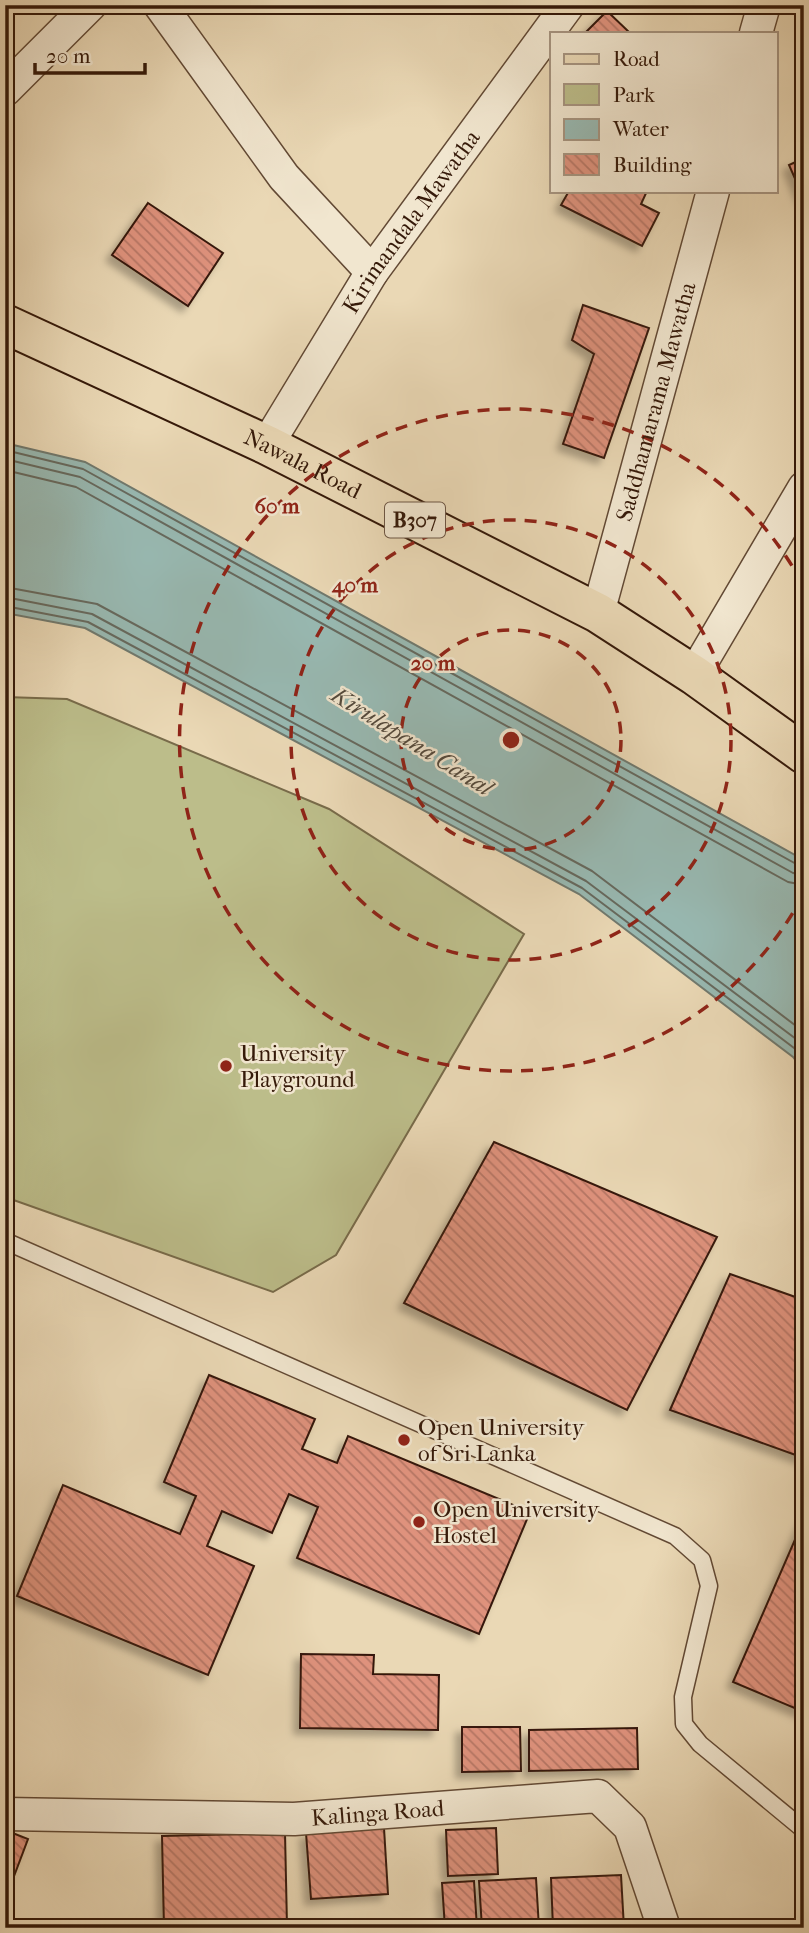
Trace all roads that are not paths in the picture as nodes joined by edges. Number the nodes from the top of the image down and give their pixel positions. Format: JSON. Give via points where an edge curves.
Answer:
{"nodes":[{"id":1,"x":90,"y":5,"type":"edge"},
{"id":2,"x":160,"y":5,"type":"edge"},
{"id":3,"x":568,"y":5,"type":"edge"},
{"id":4,"x":764,"y":5,"type":"edge"},
{"id":5,"x":757,"y":32,"type":"edge"},
{"id":6,"x":5,"y":90,"type":"edge"},
{"id":7,"x":713,"y":192,"type":"edge"},
{"id":8,"x":372,"y":272,"type":"junction"},
{"id":9,"x":5,"y":324,"type":"edge"},
{"id":10,"x":267,"y":445,"type":"junction"},
{"id":11,"x":804,"y":488,"type":"edge"},
{"id":12,"x":598,"y":612,"type":"junction"},
{"id":13,"x":694,"y":675,"type":"junction"},
{"id":14,"x":804,"y":754,"type":"edge"},
{"id":15,"x":5,"y":1241,"type":"edge"},
{"id":16,"x":5,"y":1814,"type":"edge"},
{"id":17,"x":804,"y":1830,"type":"edge"},
{"id":18,"x":664,"y":1928,"type":"edge"}],
"edges":[{"from":1,"to":6,"type":"street"},
{"from":2,"to":8,"type":"street","via":[[284,177]]},
{"from":3,"to":8,"type":"street","name":"Kirimandala Mawatha"},
{"from":4,"to":5,"type":"street"},
{"from":7,"to":12,"type":"street","name":"Saddhamarama Mawatha"},
{"from":8,"to":10,"type":"street","name":"Kirimandala Mawatha"},
{"from":9,"to":10,"type":"main road","name":"Nawala Road","number":"B307"},
{"from":10,"to":12,"type":"main road","name":"Nawala Road","number":"B307"},
{"from":11,"to":13,"type":"street"},
{"from":12,"to":13,"type":"main road","name":"Nawala Road","number":"B307"},
{"from":13,"to":14,"type":"main road","name":"Nawala Road","number":"B307"},
{"from":15,"to":17,"type":"lane","via":[[675,1536],[702,1560],[709,1586],[683,1697],[684,1724],[700,1744]]},
{"from":16,"to":18,"type":"street","name":"Kalinga Road","via":[[293,1819],[598,1796],[630,1826]]}]}
